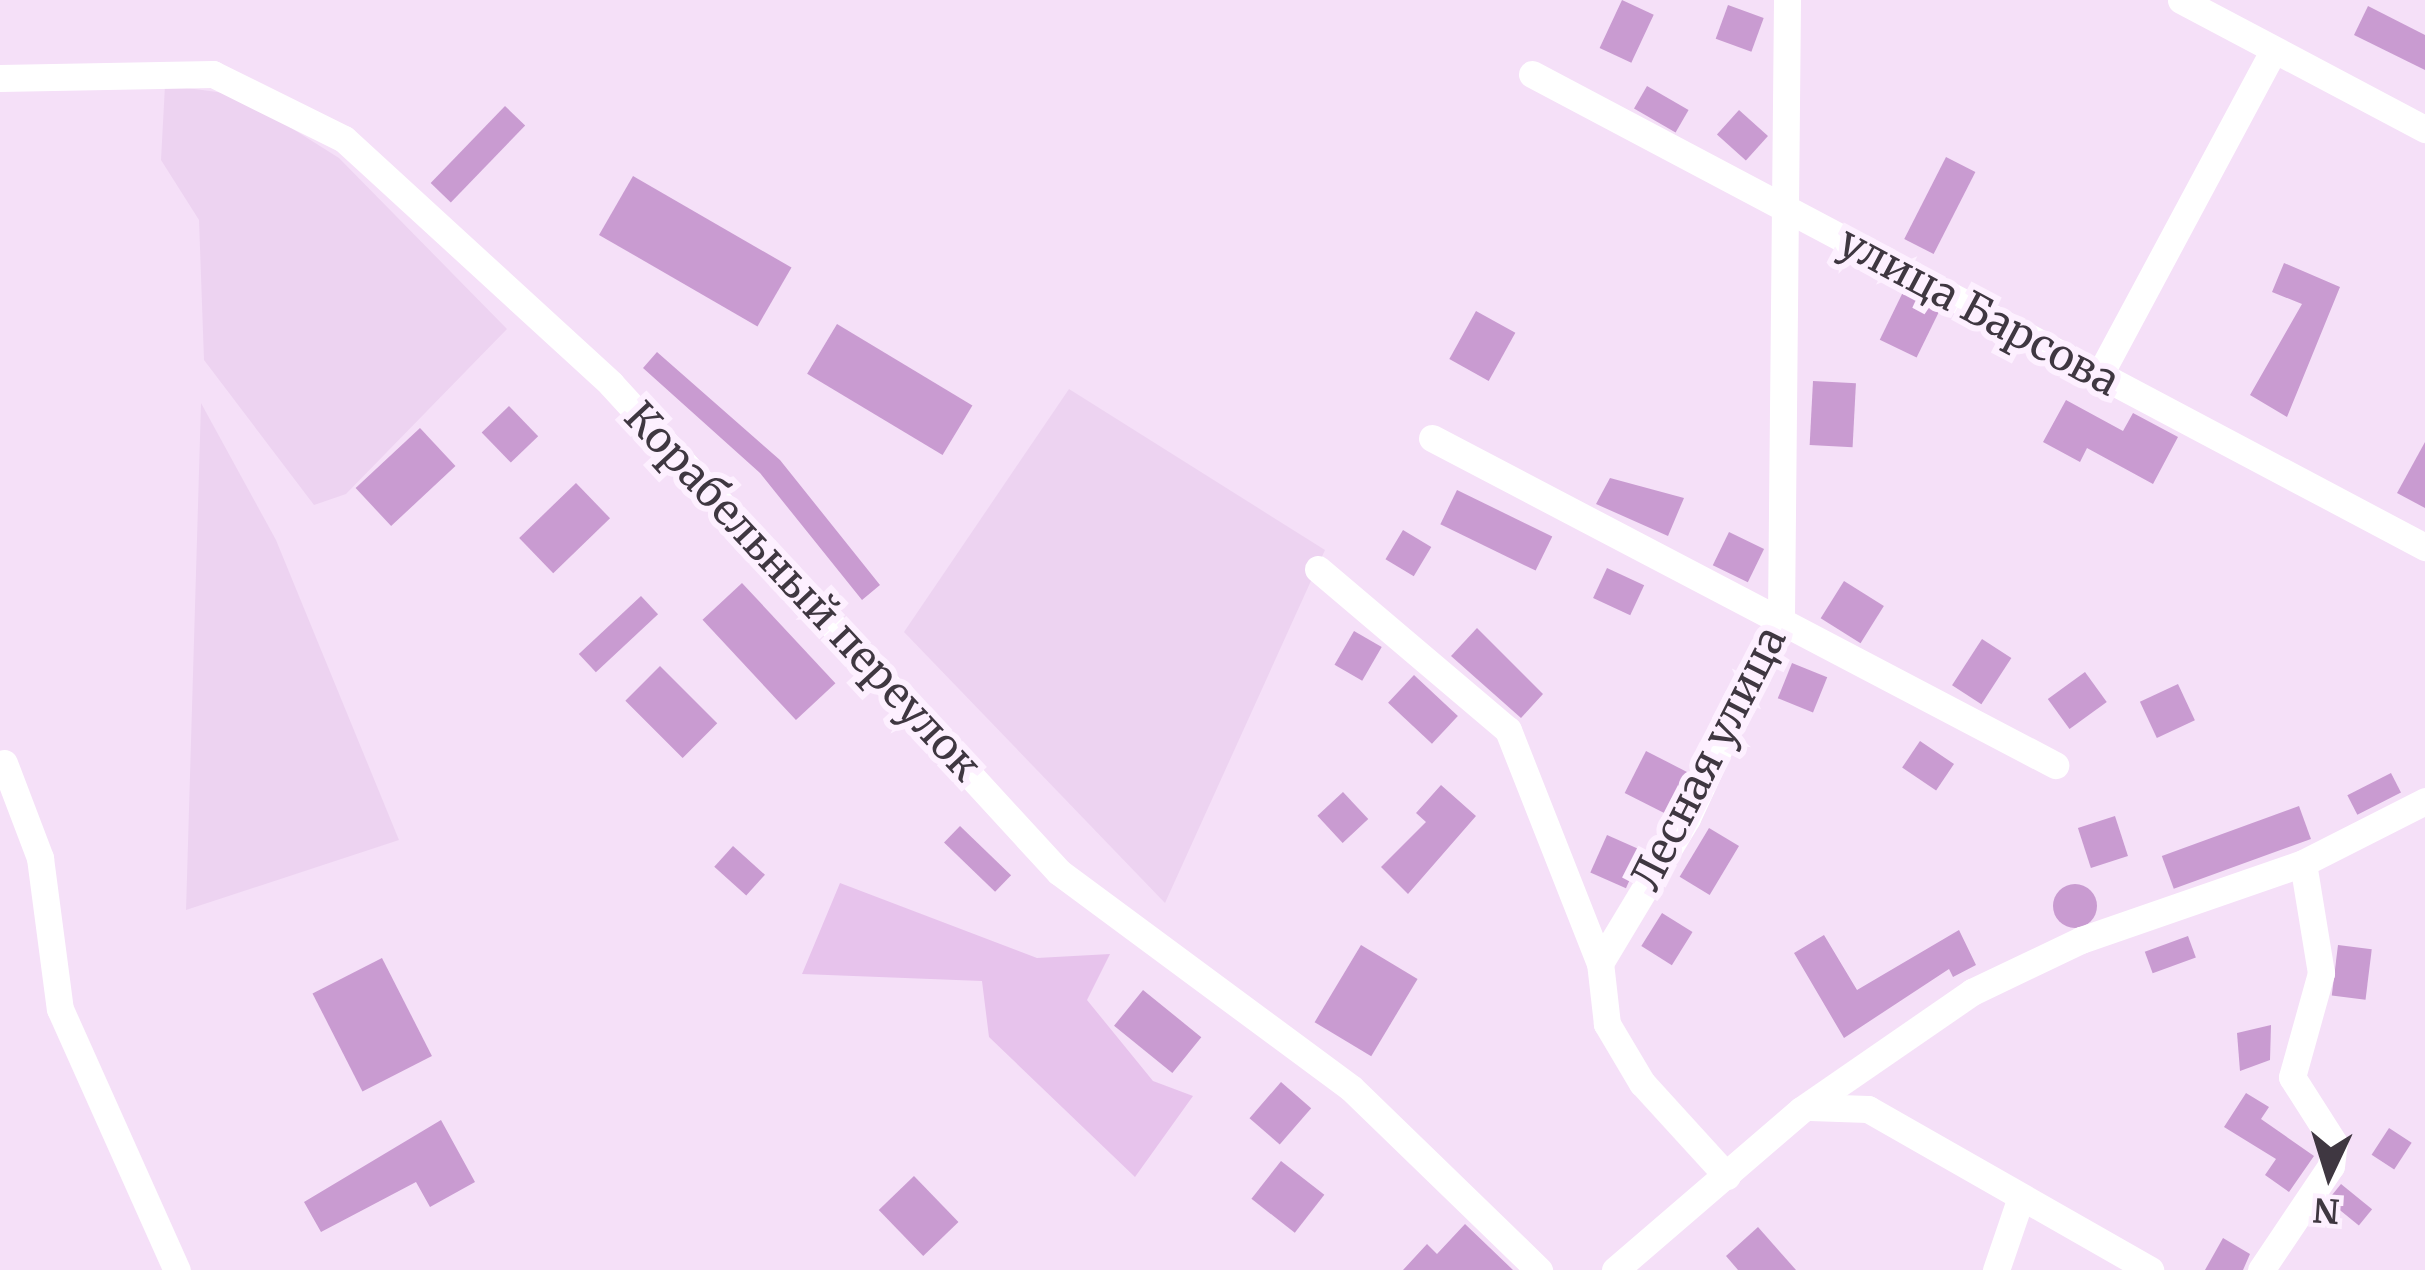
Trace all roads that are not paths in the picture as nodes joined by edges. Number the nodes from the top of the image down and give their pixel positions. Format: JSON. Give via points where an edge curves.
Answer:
{"nodes":[{"id":1,"x":1786,"y":0,"type":"edge"},
{"id":2,"x":2181,"y":0,"type":"edge"},
{"id":3,"x":2273,"y":52,"type":"junction"},
{"id":4,"x":1532,"y":74,"type":"dead end"},
{"id":5,"x":0,"y":78,"type":"edge"},
{"id":6,"x":2425,"y":129,"type":"edge"},
{"id":7,"x":1786,"y":209,"type":"junction"},
{"id":8,"x":2100,"y":374,"type":"junction"},
{"id":9,"x":1432,"y":438,"type":"dead end"},
{"id":10,"x":2425,"y":547,"type":"edge"},
{"id":11,"x":1318,"y":569,"type":"dead end"},
{"id":12,"x":1781,"y":615,"type":"junction"},
{"id":13,"x":4,"y":763,"type":"dead end"},
{"id":14,"x":2055,"y":765,"type":"dead end"},
{"id":15,"x":2425,"y":801,"type":"edge"},
{"id":16,"x":2303,"y":863,"type":"junction"},
{"id":17,"x":1600,"y":963,"type":"junction"},
{"id":18,"x":1801,"y":1110,"type":"junction"},
{"id":19,"x":1727,"y":1176,"type":"junction"},
{"id":20,"x":2021,"y":1197,"type":"junction"},
{"id":21,"x":177,"y":1270,"type":"edge"},
{"id":22,"x":1539,"y":1270,"type":"edge"},
{"id":23,"x":1615,"y":1270,"type":"edge"},
{"id":24,"x":1996,"y":1270,"type":"edge"},
{"id":25,"x":2150,"y":1270,"type":"edge"},
{"id":26,"x":2261,"y":1270,"type":"edge"}],
"edges":[{"from":1,"to":7,"type":"street","name":"Лесная улица"},
{"from":2,"to":3,"type":"street"},
{"from":3,"to":6,"type":"street"},
{"from":3,"to":8,"type":"street"},
{"from":4,"to":7,"type":"street","name":"улица Барсова"},
{"from":5,"to":22,"type":"street","name":"Корабельный переулок","via":[[213,74],[344,139],[611,383],[1059,872],[1351,1088]]},
{"from":7,"to":8,"type":"street","name":"улица Барсова"},
{"from":7,"to":12,"type":"street","name":"Лесная улица"},
{"from":8,"to":10,"type":"street","name":"улица Барсова"},
{"from":9,"to":12,"type":"street"},
{"from":11,"to":17,"type":"street","via":[[1508,730]]},
{"from":12,"to":14,"type":"street"},
{"from":12,"to":17,"type":"street","name":"Лесная улица","via":[[1687,818]]},
{"from":13,"to":21,"type":"street","via":[[40,858],[60,1009]]},
{"from":15,"to":16,"type":"street"},
{"from":16,"to":18,"type":"street","via":[[2081,940],[1972,992]]},
{"from":16,"to":26,"type":"street","via":[[2321,973],[2292,1077],[2334,1143],[2331,1166]]},
{"from":17,"to":19,"type":"street","via":[[1607,1024],[1642,1083]]},
{"from":18,"to":19,"type":"street"},
{"from":18,"to":20,"type":"street","via":[[1833,1100],[1868,1109]]},
{"from":19,"to":23,"type":"street"},
{"from":20,"to":24,"type":"street"},
{"from":20,"to":25,"type":"street"}]}
